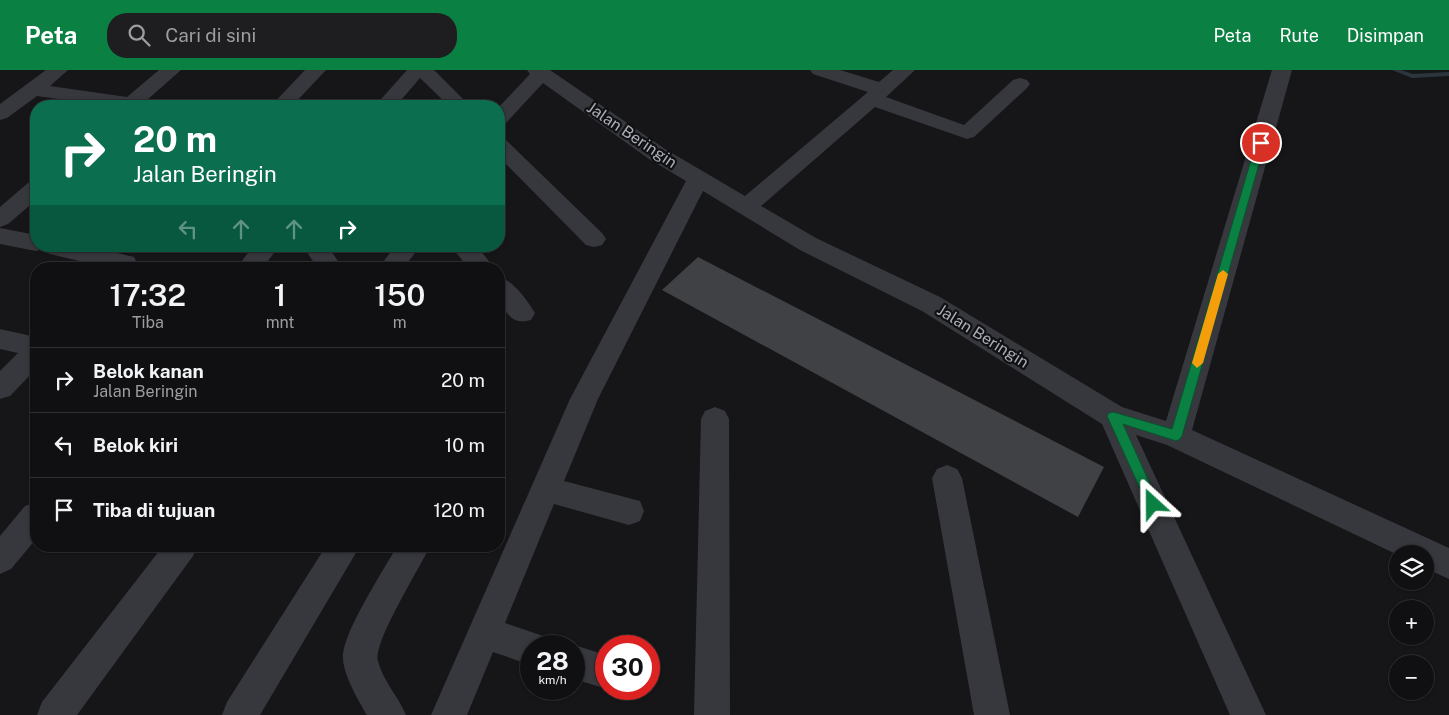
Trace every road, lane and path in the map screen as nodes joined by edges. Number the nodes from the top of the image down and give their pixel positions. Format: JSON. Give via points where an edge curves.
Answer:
{"nodes":[{"id":1,"x":58,"y":70,"type":"edge"},
{"id":2,"x":171,"y":70,"type":"edge"},
{"id":3,"x":316,"y":70,"type":"edge"},
{"id":4,"x":417,"y":70,"type":"edge"},
{"id":5,"x":423,"y":70,"type":"edge"},
{"id":6,"x":820,"y":70,"type":"edge"},
{"id":7,"x":905,"y":70,"type":"edge"},
{"id":8,"x":1282,"y":70,"type":"edge"},
{"id":9,"x":539,"y":72,"type":"edge"},
{"id":10,"x":1020,"y":84,"type":"dead end"},
{"id":11,"x":33,"y":89,"type":"junction"},
{"id":12,"x":877,"y":95,"type":"junction"},
{"id":13,"x":104,"y":100,"type":"edge"},
{"id":14,"x":141,"y":100,"type":"edge"},
{"id":15,"x":287,"y":100,"type":"edge"},
{"id":16,"x":390,"y":100,"type":"edge"},
{"id":17,"x":454,"y":100,"type":"edge"},
{"id":18,"x":505,"y":112,"type":"edge"},
{"id":19,"x":0,"y":114,"type":"edge"},
{"id":20,"x":505,"y":150,"type":"edge"},
{"id":21,"x":698,"y":178,"type":"junction"},
{"id":22,"x":30,"y":193,"type":"edge"},
{"id":23,"x":746,"y":207,"type":"junction"},
{"id":24,"x":0,"y":219,"type":"edge"},
{"id":25,"x":0,"y":236,"type":"edge"},
{"id":26,"x":594,"y":239,"type":"dead end"},
{"id":27,"x":30,"y":242,"type":"edge"},
{"id":28,"x":86,"y":252,"type":"edge"},
{"id":29,"x":262,"y":252,"type":"edge"},
{"id":30,"x":403,"y":252,"type":"edge"},
{"id":31,"x":468,"y":252,"type":"edge"},
{"id":32,"x":129,"y":259,"type":"edge"},
{"id":33,"x":254,"y":262,"type":"edge"},
{"id":34,"x":395,"y":262,"type":"edge"},
{"id":35,"x":477,"y":262,"type":"edge"},
{"id":36,"x":505,"y":293,"type":"edge"},
{"id":37,"x":522,"y":313,"type":"dead end"},
{"id":38,"x":0,"y":339,"type":"edge"},
{"id":39,"x":30,"y":346,"type":"edge"},
{"id":40,"x":30,"y":358,"type":"edge"},
{"id":41,"x":0,"y":388,"type":"edge"},
{"id":42,"x":1113,"y":416,"type":"junction"},
{"id":43,"x":715,"y":419,"type":"dead end"},
{"id":44,"x":1176,"y":436,"type":"junction"},
{"id":45,"x":947,"y":478,"type":"dead end"},
{"id":46,"x":546,"y":489,"type":"junction"},
{"id":47,"x":629,"y":511,"type":"dead end"},
{"id":48,"x":30,"y":523,"type":"edge"},
{"id":49,"x":177,"y":552,"type":"edge"},
{"id":50,"x":340,"y":552,"type":"edge"},
{"id":51,"x":411,"y":552,"type":"edge"},
{"id":52,"x":0,"y":559,"type":"edge"},
{"id":53,"x":1449,"y":564,"type":"edge"},
{"id":54,"x":484,"y":632,"type":"junction"},
{"id":55,"x":520,"y":644,"type":"edge"},
{"id":56,"x":55,"y":715,"type":"edge"},
{"id":57,"x":240,"y":715,"type":"edge"},
{"id":58,"x":388,"y":715,"type":"edge"},
{"id":59,"x":449,"y":715,"type":"edge"},
{"id":60,"x":712,"y":715,"type":"edge"},
{"id":61,"x":992,"y":715,"type":"edge"},
{"id":62,"x":1248,"y":715,"type":"edge"}],
"edges":[{"from":1,"to":11,"type":"street"},
{"from":2,"to":14,"type":"street"},
{"from":3,"to":15,"type":"street"},
{"from":4,"to":16,"type":"street"},
{"from":5,"to":17,"type":"street"},
{"from":6,"to":12,"type":"street"},
{"from":7,"to":12,"type":"street"},
{"from":8,"to":44,"type":"street"},
{"from":9,"to":18,"type":"street"},
{"from":9,"to":21,"type":"street","name":"Jalan Beringin","via":[[657,154]]},
{"from":10,"to":12,"type":"street","via":[[967,132]]},
{"from":11,"to":13,"type":"street"},
{"from":11,"to":19,"type":"street"},
{"from":12,"to":23,"type":"street"},
{"from":20,"to":26,"type":"street"},
{"from":21,"to":23,"type":"street","name":"Jalan Beringin"},
{"from":21,"to":46,"type":"street","via":[[584,399]]},
{"from":22,"to":24,"type":"street"},
{"from":23,"to":42,"type":"street","name":"Jalan Beringin","via":[[808,244],[931,304]]},
{"from":25,"to":27,"type":"street"},
{"from":28,"to":32,"type":"street"},
{"from":29,"to":33,"type":"street"},
{"from":30,"to":34,"type":"street"},
{"from":31,"to":35,"type":"street"},
{"from":36,"to":37,"type":"street"},
{"from":38,"to":39,"type":"street"},
{"from":40,"to":41,"type":"street"},
{"from":42,"to":44,"type":"street","name":"Jalan Beringin"},
{"from":42,"to":62,"type":"street"},
{"from":43,"to":60,"type":"street"},
{"from":44,"to":53,"type":"street","name":"Jalan Beringin"},
{"from":45,"to":61,"type":"street"},
{"from":46,"to":47,"type":"street"},
{"from":46,"to":54,"type":"street"},
{"from":48,"to":52,"type":"street"},
{"from":49,"to":56,"type":"street"},
{"from":50,"to":57,"type":"street"},
{"from":51,"to":58,"type":"street","via":[[366,634],[360,658],[369,686]]},
{"from":54,"to":55,"type":"street"},
{"from":54,"to":59,"type":"street"}]}
